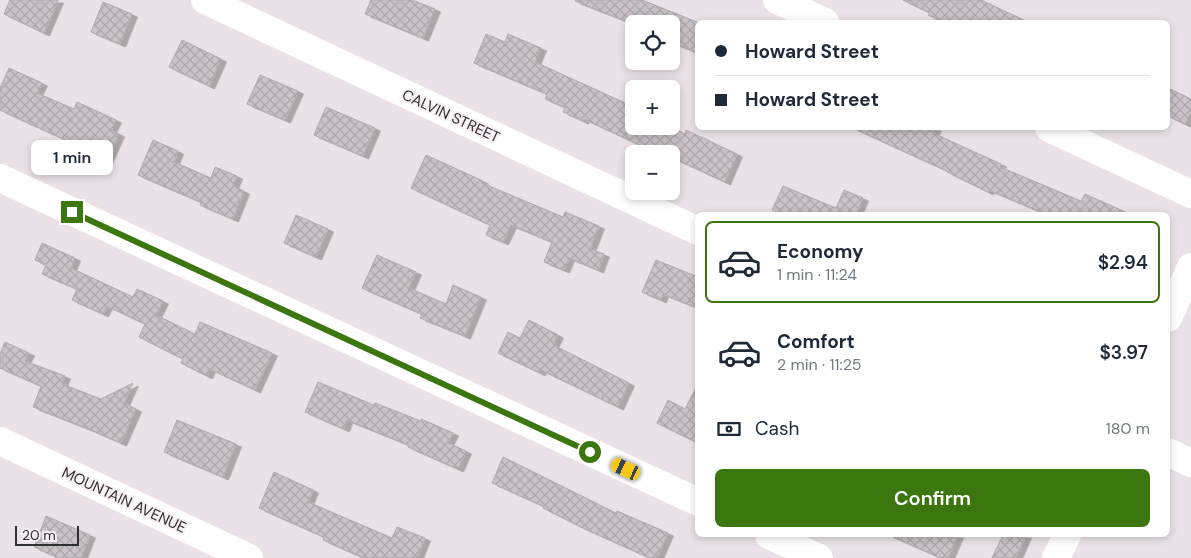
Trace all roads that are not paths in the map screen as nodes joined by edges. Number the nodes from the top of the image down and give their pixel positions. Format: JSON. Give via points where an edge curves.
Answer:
{"nodes":[{"id":1,"x":206,"y":0,"type":"edge"},
{"id":2,"x":777,"y":0,"type":"edge"},
{"id":3,"x":821,"y":20,"type":"edge"},
{"id":4,"x":1053,"y":130,"type":"edge"},
{"id":5,"x":0,"y":178,"type":"edge"},
{"id":6,"x":1191,"y":194,"type":"edge"},
{"id":7,"x":695,"y":230,"type":"edge"},
{"id":8,"x":1191,"y":267,"type":"edge"},
{"id":9,"x":1170,"y":314,"type":"edge"},
{"id":10,"x":0,"y":442,"type":"edge"},
{"id":11,"x":1170,"y":453,"type":"edge"},
{"id":12,"x":1191,"y":463,"type":"edge"},
{"id":13,"x":695,"y":501,"type":"edge"},
{"id":14,"x":773,"y":537,"type":"edge"},
{"id":15,"x":1066,"y":537,"type":"edge"},
{"id":16,"x":249,"y":558,"type":"edge"},
{"id":17,"x":818,"y":558,"type":"edge"},
{"id":18,"x":1056,"y":558,"type":"edge"}],
"edges":[{"from":1,"to":7,"type":"street","name":"CALVIN STREET"},
{"from":2,"to":3,"type":"street"},
{"from":4,"to":6,"type":"street"},
{"from":5,"to":13,"type":"street"},
{"from":8,"to":9,"type":"street"},
{"from":10,"to":16,"type":"street","name":"MOUNTAIN AVENUE"},
{"from":11,"to":12,"type":"street"},
{"from":14,"to":17,"type":"street"},
{"from":15,"to":18,"type":"street"}]}
